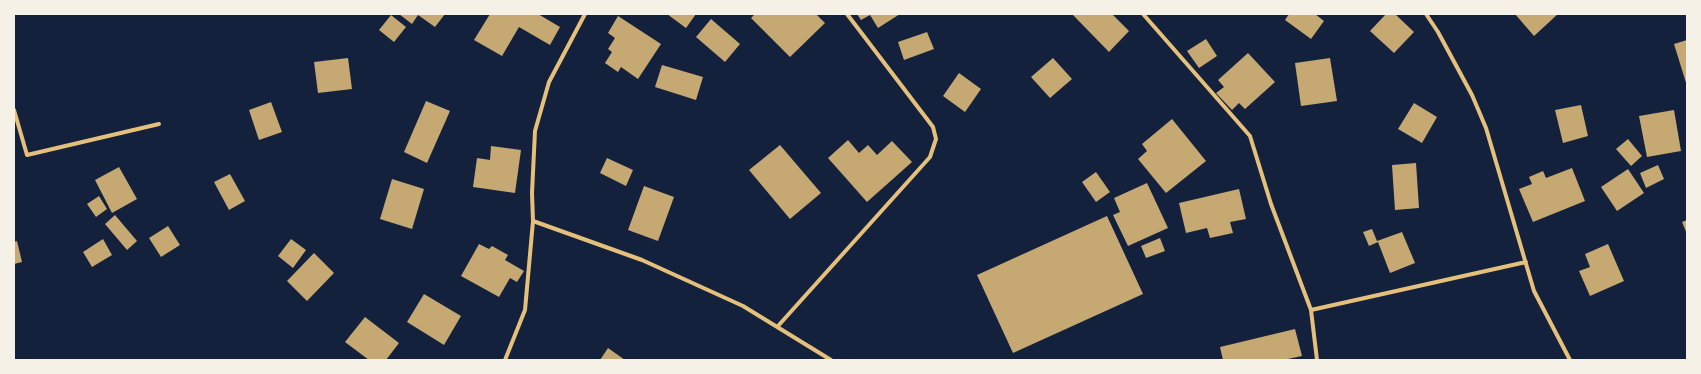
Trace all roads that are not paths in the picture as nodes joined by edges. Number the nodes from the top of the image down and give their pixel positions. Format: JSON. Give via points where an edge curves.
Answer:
{"nodes":[{"id":1,"x":585,"y":14,"type":"edge"},
{"id":2,"x":847,"y":14,"type":"edge"},
{"id":3,"x":1143,"y":14,"type":"edge"},
{"id":4,"x":1426,"y":14,"type":"edge"},
{"id":5,"x":14,"y":110,"type":"edge"},
{"id":6,"x":159,"y":124,"type":"dead end"},
{"id":7,"x":533,"y":221,"type":"junction"},
{"id":8,"x":1526,"y":262,"type":"junction"},
{"id":9,"x":1311,"y":310,"type":"junction"},
{"id":10,"x":778,"y":326,"type":"junction"},
{"id":11,"x":504,"y":360,"type":"edge"},
{"id":12,"x":831,"y":360,"type":"edge"},
{"id":13,"x":1317,"y":360,"type":"edge"},
{"id":14,"x":1570,"y":360,"type":"edge"}],
"edges":[{"from":1,"to":7,"type":"street","via":[[549,82],[535,131]]},
{"from":2,"to":10,"type":"street","via":[[933,127],[936,139],[930,157]]},
{"from":3,"to":9,"type":"street","via":[[1250,136],[1271,204]]},
{"from":4,"to":8,"type":"street","via":[[1472,95],[1486,128]]},
{"from":5,"to":6,"type":"street","via":[[27,155]]},
{"from":7,"to":10,"type":"street","via":[[642,260],[743,306]]},
{"from":7,"to":11,"type":"street","via":[[525,310]]},
{"from":8,"to":9,"type":"street"},
{"from":8,"to":14,"type":"street","via":[[1534,290]]},
{"from":9,"to":13,"type":"street"},
{"from":10,"to":12,"type":"street"}]}
